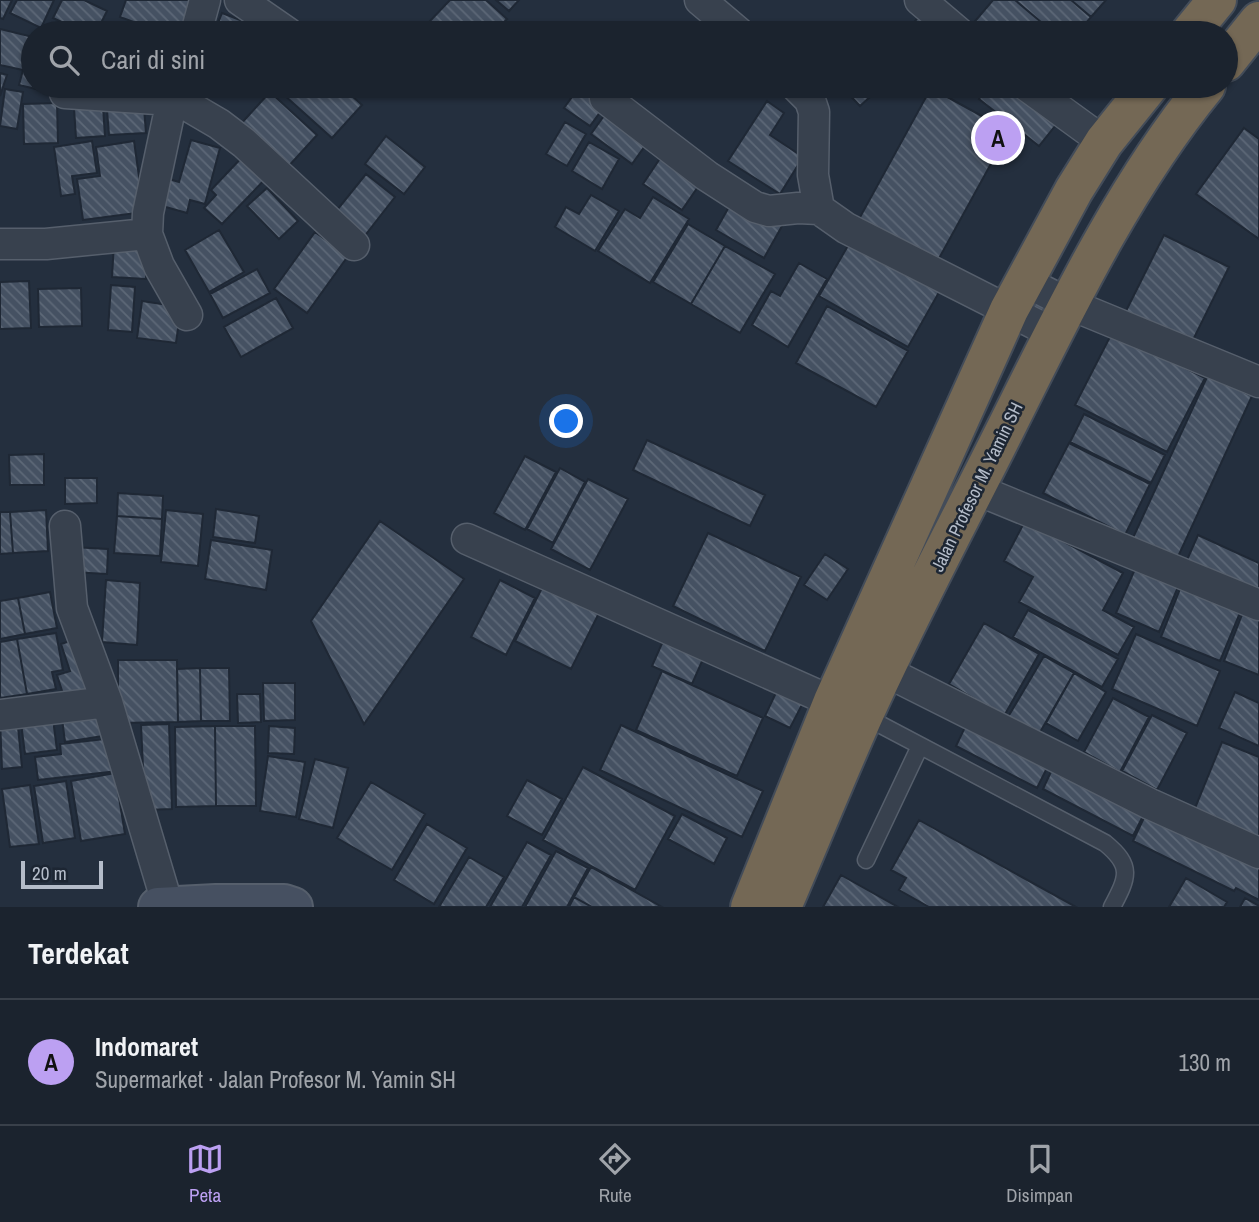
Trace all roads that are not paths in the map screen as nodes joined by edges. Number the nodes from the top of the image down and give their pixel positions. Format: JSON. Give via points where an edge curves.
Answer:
{"nodes":[{"id":1,"x":205,"y":0,"type":"edge"},
{"id":2,"x":240,"y":0,"type":"edge"},
{"id":3,"x":700,"y":0,"type":"edge"},
{"id":4,"x":920,"y":0,"type":"edge"},
{"id":5,"x":1217,"y":0,"type":"edge"},
{"id":6,"x":199,"y":21,"type":"edge"},
{"id":7,"x":271,"y":21,"type":"edge"},
{"id":8,"x":725,"y":21,"type":"edge"},
{"id":9,"x":945,"y":21,"type":"edge"},
{"id":10,"x":1200,"y":21,"type":"edge"},
{"id":11,"x":1259,"y":21,"type":"edge"},
{"id":12,"x":1238,"y":47,"type":"edge"},
{"id":13,"x":174,"y":98,"type":"edge"},
{"id":14,"x":182,"y":98,"type":"edge"},
{"id":15,"x":605,"y":98,"type":"dead end"},
{"id":16,"x":808,"y":98,"type":"edge"},
{"id":17,"x":1044,"y":98,"type":"edge"},
{"id":18,"x":1139,"y":98,"type":"edge"},
{"id":19,"x":1196,"y":98,"type":"edge"},
{"id":20,"x":1104,"y":142,"type":"junction"},
{"id":21,"x":820,"y":209,"type":"junction"},
{"id":22,"x":147,"y":234,"type":"junction"},
{"id":23,"x":0,"y":244,"type":"edge"},
{"id":24,"x":354,"y":245,"type":"dead end"},
{"id":25,"x":1017,"y":296,"type":"junction"},
{"id":26,"x":187,"y":315,"type":"dead end"},
{"id":27,"x":1061,"y":319,"type":"junction"},
{"id":28,"x":1259,"y":382,"type":"edge"},
{"id":29,"x":975,"y":489,"type":"junction"},
{"id":30,"x":65,"y":526,"type":"dead end"},
{"id":31,"x":467,"y":539,"type":"dead end"},
{"id":32,"x":1259,"y":605,"type":"edge"},
{"id":33,"x":885,"y":671,"type":"junction"},
{"id":34,"x":107,"y":702,"type":"junction"},
{"id":35,"x":848,"y":708,"type":"junction"},
{"id":36,"x":0,"y":715,"type":"edge"},
{"id":37,"x":920,"y":746,"type":"junction"},
{"id":38,"x":1259,"y":853,"type":"edge"},
{"id":39,"x":866,"y":860,"type":"dead end"},
{"id":40,"x":169,"y":906,"type":"edge"},
{"id":41,"x":158,"y":907,"type":"edge"},
{"id":42,"x":293,"y":907,"type":"edge"},
{"id":43,"x":750,"y":907,"type":"edge"},
{"id":44,"x":782,"y":907,"type":"edge"},
{"id":45,"x":1112,"y":907,"type":"edge"}],
"edges":[{"from":1,"to":6,"type":"street"},
{"from":2,"to":7,"type":"street"},
{"from":3,"to":8,"type":"street"},
{"from":4,"to":9,"type":"street"},
{"from":5,"to":10,"type":"highway"},
{"from":11,"to":12,"type":"highway"},
{"from":13,"to":22,"type":"street"},
{"from":14,"to":24,"type":"street","via":[[244,143]]},
{"from":15,"to":21,"type":"street","via":[[755,207],[768,211]]},
{"from":16,"to":21,"type":"street","via":[[814,112],[813,176]]},
{"from":17,"to":20,"type":"street"},
{"from":18,"to":20,"type":"highway","name":"Jalan Profesor M. Yamin SH"},
{"from":19,"to":27,"type":"highway","name":"Jalan Profesor M. Yamin SH","via":[[1140,180]]},
{"from":20,"to":25,"type":"highway","name":"Jalan Profesor M. Yamin SH"},
{"from":21,"to":25,"type":"street","via":[[846,228]]},
{"from":22,"to":23,"type":"street"},
{"from":22,"to":26,"type":"street"},
{"from":25,"to":27,"type":"street"},
{"from":25,"to":35,"type":"highway","name":"Jalan Profesor M. Yamin SH"},
{"from":27,"to":28,"type":"street"},
{"from":27,"to":29,"type":"highway","name":"Jalan Profesor M. Yamin SH"},
{"from":29,"to":32,"type":"street"},
{"from":29,"to":33,"type":"highway","name":"Jalan Profesor M. Yamin SH"},
{"from":30,"to":34,"type":"street","via":[[72,608]]},
{"from":31,"to":35,"type":"street"},
{"from":33,"to":35,"type":"highway","name":"Jalan Profesor M. Yamin SH"},
{"from":33,"to":38,"type":"street","via":[[1150,804]]},
{"from":34,"to":36,"type":"street"},
{"from":34,"to":40,"type":"street"},
{"from":35,"to":37,"type":"lane"},
{"from":35,"to":43,"type":"highway","name":"Jalan Profesor M. Yamin SH"},
{"from":35,"to":44,"type":"highway","name":"Jalan Profesor M. Yamin SH"},
{"from":37,"to":39,"type":"lane"},
{"from":37,"to":45,"type":"lane","via":[[1105,843],[1125,867]]},
{"from":40,"to":41,"type":"main road"},
{"from":40,"to":42,"type":"main road"}]}
